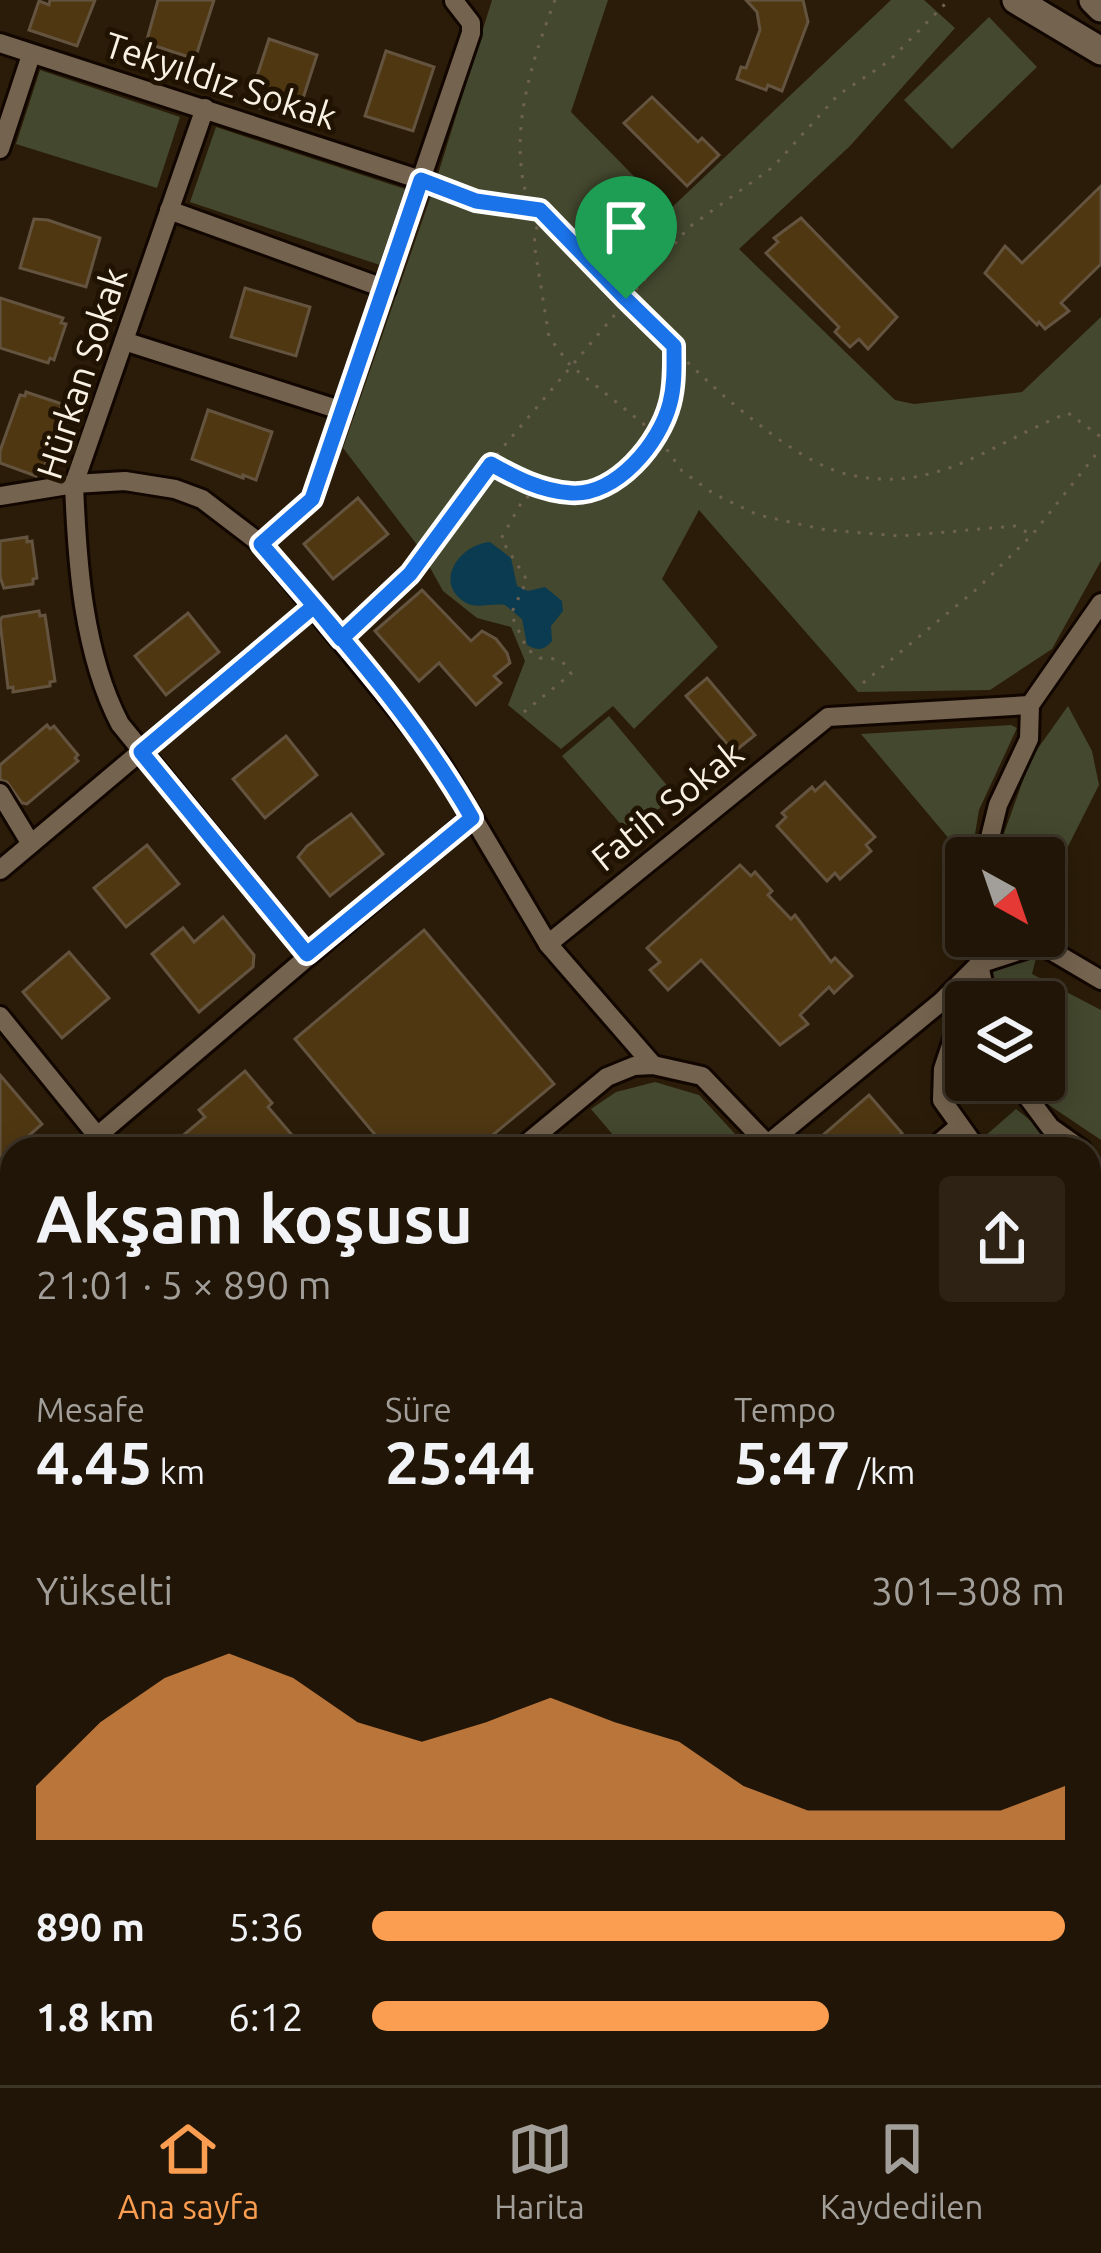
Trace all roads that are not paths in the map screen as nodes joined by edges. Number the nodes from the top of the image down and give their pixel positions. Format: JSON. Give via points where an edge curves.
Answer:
{"nodes":[{"id":1,"x":454,"y":0,"type":"edge"},
{"id":2,"x":1016,"y":0,"type":"edge"},
{"id":3,"x":1093,"y":0,"type":"edge"},
{"id":4,"x":1101,"y":8,"type":"edge"},
{"id":5,"x":0,"y":43,"type":"edge"},
{"id":6,"x":1101,"y":51,"type":"edge"},
{"id":7,"x":31,"y":55,"type":"junction"},
{"id":8,"x":205,"y":108,"type":"junction"},
{"id":9,"x":0,"y":149,"type":"edge"},
{"id":10,"x":421,"y":180,"type":"junction"},
{"id":11,"x":169,"y":210,"type":"junction"},
{"id":12,"x":386,"y":289,"type":"junction"},
{"id":13,"x":124,"y":341,"type":"junction"},
{"id":14,"x":343,"y":411,"type":"junction"},
{"id":15,"x":74,"y":484,"type":"junction"},
{"id":16,"x":0,"y":496,"type":"edge"},
{"id":17,"x":261,"y":544,"type":"junction"},
{"id":18,"x":1101,"y":603,"type":"edge"},
{"id":19,"x":314,"y":606,"type":"junction"},
{"id":20,"x":1030,"y":705,"type":"junction"},
{"id":21,"x":141,"y":752,"type":"junction"},
{"id":22,"x":0,"y":793,"type":"edge"},
{"id":23,"x":472,"y":818,"type":"junction"},
{"id":24,"x":990,"y":837,"type":"edge"},
{"id":25,"x":31,"y":844,"type":"junction"},
{"id":26,"x":0,"y":870,"type":"edge"},
{"id":27,"x":548,"y":944,"type":"junction"},
{"id":28,"x":307,"y":954,"type":"junction"},
{"id":29,"x":979,"y":957,"type":"edge"},
{"id":30,"x":979,"y":964,"type":"junction"},
{"id":31,"x":1101,"y":980,"type":"edge"},
{"id":32,"x":983,"y":981,"type":"edge"},
{"id":33,"x":0,"y":1016,"type":"edge"},
{"id":34,"x":653,"y":1065,"type":"junction"},
{"id":35,"x":1031,"y":1101,"type":"edge"},
{"id":36,"x":958,"y":1127,"type":"junction"},
{"id":37,"x":90,"y":1137,"type":"edge"},
{"id":38,"x":105,"y":1137,"type":"edge"},
{"id":39,"x":534,"y":1137,"type":"edge"},
{"id":40,"x":760,"y":1137,"type":"edge"},
{"id":41,"x":782,"y":1137,"type":"edge"},
{"id":42,"x":946,"y":1137,"type":"edge"},
{"id":43,"x":967,"y":1137,"type":"edge"},
{"id":44,"x":1065,"y":1137,"type":"edge"}],
"edges":[{"from":1,"to":10,"type":"street","via":[[472,32]]},
{"from":2,"to":6,"type":"street"},
{"from":3,"to":4,"type":"street"},
{"from":5,"to":7,"type":"street","name":"Tekyıldız Sokak"},
{"from":7,"to":8,"type":"street","name":"Tekyıldız Sokak"},
{"from":7,"to":9,"type":"street"},
{"from":8,"to":10,"type":"street","name":"Tekyıldız Sokak"},
{"from":8,"to":11,"type":"street","name":"Hürkan Sokak"},
{"from":10,"to":12,"type":"street"},
{"from":11,"to":12,"type":"street"},
{"from":11,"to":13,"type":"street","name":"Hürkan Sokak"},
{"from":12,"to":14,"type":"street"},
{"from":13,"to":14,"type":"street"},
{"from":13,"to":15,"type":"street","name":"Hürkan Sokak"},
{"from":14,"to":17,"type":"street","via":[[312,499]]},
{"from":15,"to":16,"type":"street"},
{"from":15,"to":17,"type":"street","via":[[176,489]]},
{"from":15,"to":21,"type":"street","name":"Hürkan Sokak","via":[[76,548],[102,689]]},
{"from":17,"to":19,"type":"street"},
{"from":18,"to":20,"type":"street"},
{"from":19,"to":21,"type":"street"},
{"from":19,"to":23,"type":"street","via":[[440,762]]},
{"from":20,"to":24,"type":"street","via":[[1029,740]]},
{"from":20,"to":27,"type":"street","name":"Fatih Sokak","via":[[828,717]]},
{"from":21,"to":25,"type":"street"},
{"from":21,"to":28,"type":"street","name":"Hürkan Sokak"},
{"from":22,"to":25,"type":"street"},
{"from":23,"to":27,"type":"street"},
{"from":23,"to":28,"type":"street"},
{"from":25,"to":26,"type":"street"},
{"from":27,"to":34,"type":"street"},
{"from":28,"to":38,"type":"street"},
{"from":29,"to":30,"type":"street"},
{"from":30,"to":31,"type":"street","via":[[1040,944]]},
{"from":30,"to":32,"type":"street"},
{"from":30,"to":36,"type":"street","via":[[943,1069],[942,1100]]},
{"from":30,"to":41,"type":"street"},
{"from":33,"to":37,"type":"street"},
{"from":34,"to":39,"type":"street","via":[[607,1077]]},
{"from":34,"to":40,"type":"street","via":[[702,1076]]},
{"from":35,"to":44,"type":"street"},
{"from":36,"to":42,"type":"street"},
{"from":36,"to":43,"type":"street"}]}
